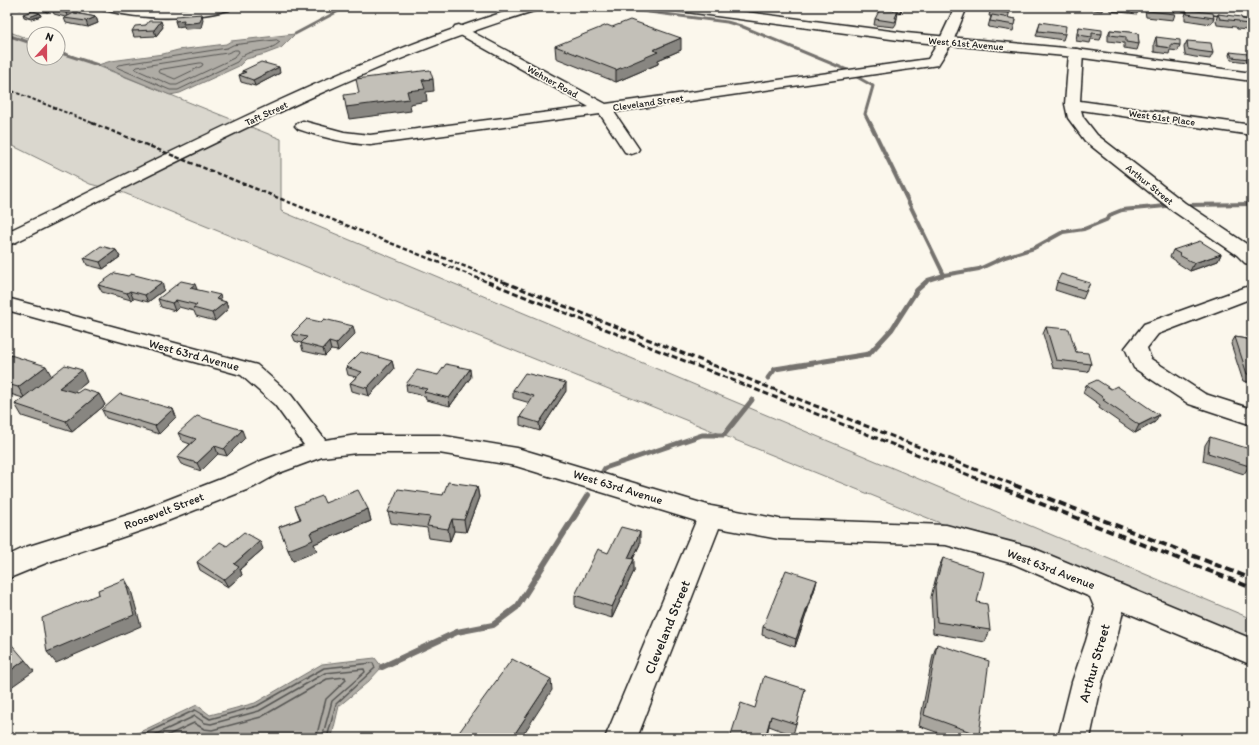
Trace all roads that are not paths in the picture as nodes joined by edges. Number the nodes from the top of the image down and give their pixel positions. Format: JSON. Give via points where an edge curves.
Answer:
{"nodes":[{"id":1,"x":107,"y":7,"type":"edge"},
{"id":2,"x":225,"y":7,"type":"edge"},
{"id":3,"x":533,"y":7,"type":"edge"},
{"id":4,"x":679,"y":7,"type":"edge"},
{"id":5,"x":961,"y":7,"type":"edge"},
{"id":6,"x":1186,"y":7,"type":"edge"},
{"id":7,"x":1252,"y":15,"type":"edge"},
{"id":8,"x":459,"y":29,"type":"junction"},
{"id":9,"x":946,"y":41,"type":"junction"},
{"id":10,"x":1076,"y":53,"type":"junction"},
{"id":11,"x":1252,"y":77,"type":"edge"},
{"id":12,"x":1072,"y":104,"type":"junction"},
{"id":13,"x":604,"y":109,"type":"junction"},
{"id":14,"x":303,"y":126,"type":"dead end"},
{"id":15,"x":1252,"y":130,"type":"edge"},
{"id":16,"x":631,"y":149,"type":"dead end"},
{"id":17,"x":7,"y":239,"type":"edge"},
{"id":18,"x":1248,"y":255,"type":"edge"},
{"id":19,"x":1252,"y":291,"type":"edge"},
{"id":20,"x":7,"y":304,"type":"edge"},
{"id":21,"x":1252,"y":417,"type":"edge"},
{"id":22,"x":319,"y":450,"type":"junction"},
{"id":23,"x":711,"y":516,"type":"junction"},
{"id":24,"x":7,"y":568,"type":"edge"},
{"id":25,"x":1101,"y":588,"type":"junction"},
{"id":26,"x":1252,"y":652,"type":"edge"},
{"id":27,"x":621,"y":738,"type":"edge"},
{"id":28,"x":1074,"y":738,"type":"edge"}],
"edges":[{"from":1,"to":2,"type":"street","via":[[153,13]]},
{"from":3,"to":8,"type":"street","name":"Taft Street"},
{"from":4,"to":9,"type":"street","name":"West 61st Avenue"},
{"from":5,"to":9,"type":"street","name":"Cleveland Street"},
{"from":6,"to":7,"type":"street"},
{"from":8,"to":13,"type":"street","name":"Wehner Road"},
{"from":8,"to":17,"type":"street","name":"Taft Street","via":[[369,65]]},
{"from":9,"to":10,"type":"street","name":"West 61st Avenue"},
{"from":9,"to":13,"type":"street","name":"Cleveland Street","via":[[933,62]]},
{"from":10,"to":11,"type":"street","name":"West 61st Avenue"},
{"from":10,"to":12,"type":"street"},
{"from":12,"to":15,"type":"street","name":"West 61st Place"},
{"from":12,"to":18,"type":"street","name":"Arthur Street","via":[[1076,118],[1091,138],[1179,207]]},
{"from":13,"to":14,"type":"street","name":"Cleveland Street","via":[[370,140],[336,136]]},
{"from":13,"to":16,"type":"street","name":"Wehner Road"},
{"from":19,"to":21,"type":"street","via":[[1151,329],[1136,348],[1142,363],[1197,399]]},
{"from":20,"to":22,"type":"street","name":"West 63rd Avenue","via":[[249,370],[283,400]]},
{"from":22,"to":23,"type":"street","name":"West 63rd Avenue","via":[[357,444],[439,444],[517,457]]},
{"from":22,"to":24,"type":"street","name":"Roosevelt Street","via":[[270,467],[245,480],[143,520],[36,555]]},
{"from":23,"to":25,"type":"street","name":"West 63rd Avenue","via":[[779,529],[946,535],[1020,555]]},
{"from":23,"to":27,"type":"street","name":"Cleveland Street"},
{"from":25,"to":26,"type":"street","name":"West 63rd Avenue"},
{"from":25,"to":28,"type":"street","name":"Arthur Street","via":[[1109,609],[1087,682]]}]}
